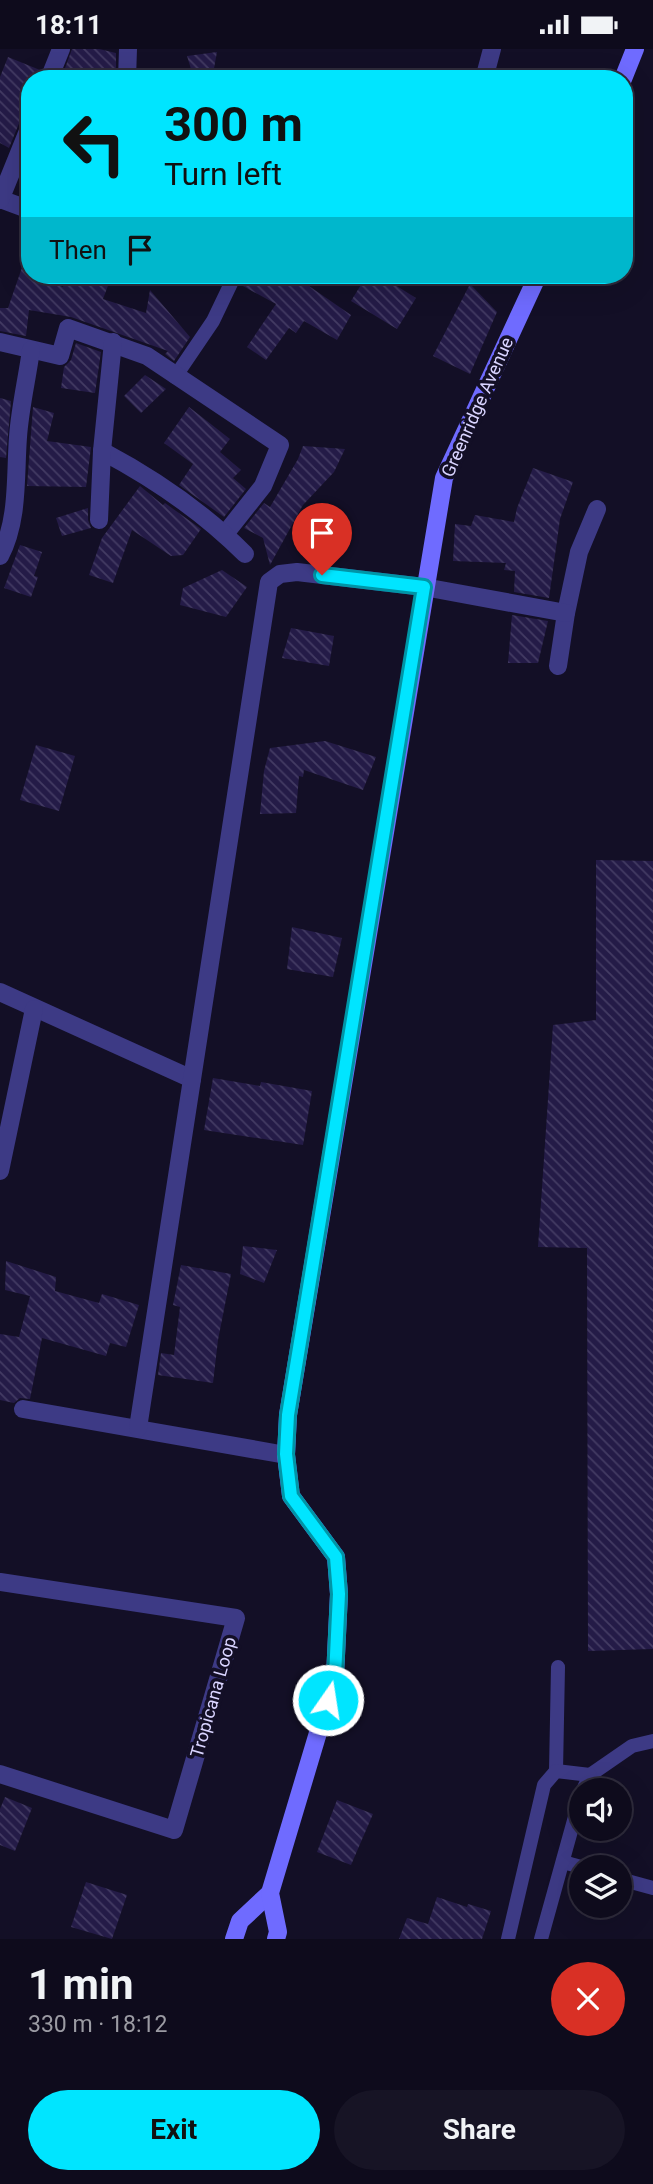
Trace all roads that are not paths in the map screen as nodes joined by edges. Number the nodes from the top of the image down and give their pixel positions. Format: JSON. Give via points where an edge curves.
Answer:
{"nodes":[{"id":1,"x":61,"y":49,"type":"edge"},
{"id":2,"x":128,"y":49,"type":"edge"},
{"id":3,"x":492,"y":49,"type":"edge"},
{"id":4,"x":635,"y":49,"type":"edge"},
{"id":5,"x":53,"y":70,"type":"edge"},
{"id":6,"x":127,"y":70,"type":"edge"},
{"id":7,"x":486,"y":70,"type":"edge"},
{"id":8,"x":627,"y":70,"type":"edge"},
{"id":9,"x":21,"y":148,"type":"edge"},
{"id":10,"x":0,"y":199,"type":"edge"},
{"id":11,"x":21,"y":207,"type":"edge"},
{"id":12,"x":231,"y":284,"type":"edge"},
{"id":13,"x":534,"y":284,"type":"edge"},
{"id":14,"x":0,"y":342,"type":"edge"},
{"id":15,"x":113,"y":342,"type":"junction"},
{"id":16,"x":31,"y":350,"type":"junction"},
{"id":17,"x":175,"y":377,"type":"junction"},
{"id":18,"x":102,"y":451,"type":"junction"},
{"id":19,"x":597,"y":509,"type":"dead end"},
{"id":20,"x":99,"y":520,"type":"dead end"},
{"id":21,"x":225,"y":534,"type":"junction"},
{"id":22,"x":245,"y":554,"type":"dead end"},
{"id":23,"x":0,"y":556,"type":"edge"},
{"id":24,"x":424,"y":587,"type":"junction"},
{"id":25,"x":566,"y":613,"type":"junction"},
{"id":26,"x":558,"y":666,"type":"dead end"},
{"id":27,"x":0,"y":992,"type":"edge"},
{"id":28,"x":34,"y":1009,"type":"junction"},
{"id":29,"x":192,"y":1079,"type":"junction"},
{"id":30,"x":2,"y":1143,"type":"edge"},
{"id":31,"x":0,"y":1171,"type":"edge"},
{"id":32,"x":23,"y":1409,"type":"dead end"},
{"id":33,"x":138,"y":1428,"type":"junction"},
{"id":34,"x":286,"y":1454,"type":"junction"},
{"id":35,"x":0,"y":1582,"type":"edge"},
{"id":36,"x":558,"y":1667,"type":"dead end"},
{"id":37,"x":653,"y":1741,"type":"edge"},
{"id":38,"x":556,"y":1771,"type":"junction"},
{"id":39,"x":0,"y":1775,"type":"edge"},
{"id":40,"x":590,"y":1775,"type":"junction"},
{"id":41,"x":589,"y":1778,"type":"edge"},
{"id":42,"x":569,"y":1840,"type":"edge"},
{"id":43,"x":563,"y":1862,"type":"junction"},
{"id":44,"x":569,"y":1864,"type":"edge"},
{"id":45,"x":632,"y":1882,"type":"edge"},
{"id":46,"x":653,"y":1888,"type":"edge"},
{"id":47,"x":270,"y":1893,"type":"junction"},
{"id":48,"x":234,"y":1939,"type":"edge"},
{"id":49,"x":276,"y":1939,"type":"edge"},
{"id":50,"x":508,"y":1939,"type":"edge"},
{"id":51,"x":541,"y":1939,"type":"edge"}],
"edges":[{"from":1,"to":5,"type":"street"},
{"from":2,"to":6,"type":"street"},
{"from":3,"to":7,"type":"street"},
{"from":4,"to":8,"type":"street"},
{"from":9,"to":10,"type":"street"},
{"from":10,"to":11,"type":"street"},
{"from":12,"to":17,"type":"lane","via":[[213,321]]},
{"from":13,"to":24,"type":"street","name":"Greenridge Avenue","via":[[444,478]]},
{"from":14,"to":16,"type":"street"},
{"from":15,"to":16,"type":"street","via":[[68,328],[60,356]]},
{"from":15,"to":17,"type":"street","via":[[147,356]]},
{"from":15,"to":18,"type":"street"},
{"from":16,"to":23,"type":"street","via":[[18,434],[15,503]]},
{"from":17,"to":21,"type":"street","via":[[280,445],[264,486]]},
{"from":18,"to":20,"type":"street"},
{"from":18,"to":21,"type":"street","via":[[137,469]]},
{"from":19,"to":25,"type":"street","via":[[579,552]]},
{"from":21,"to":22,"type":"street"},
{"from":24,"to":25,"type":"street"},
{"from":24,"to":29,"type":"street","via":[[297,572],[280,574],[269,582]]},
{"from":24,"to":34,"type":"street","name":"Greenridge Avenue","via":[[288,1415]]},
{"from":25,"to":26,"type":"street"},
{"from":27,"to":28,"type":"street"},
{"from":28,"to":29,"type":"street"},
{"from":28,"to":30,"type":"street"},
{"from":29,"to":33,"type":"street"},
{"from":30,"to":31,"type":"street"},
{"from":32,"to":33,"type":"street"},
{"from":33,"to":34,"type":"street"},
{"from":34,"to":47,"type":"street","name":"Greenridge Avenue","via":[[291,1496],[336,1557],[339,1594],[335,1676]]},
{"from":35,"to":39,"type":"street","name":"Tropicana Loop","via":[[236,1618],[174,1831]]},
{"from":36,"to":38,"type":"lane"},
{"from":37,"to":40,"type":"lane","via":[[632,1746]]},
{"from":38,"to":40,"type":"lane"},
{"from":38,"to":50,"type":"lane","via":[[544,1785]]},
{"from":40,"to":41,"type":"lane"},
{"from":42,"to":43,"type":"lane"},
{"from":43,"to":44,"type":"lane"},
{"from":43,"to":51,"type":"lane"},
{"from":45,"to":46,"type":"lane"},
{"from":47,"to":48,"type":"street","via":[[240,1921]]},
{"from":47,"to":49,"type":"street","name":"Greenridge Avenue"}]}
